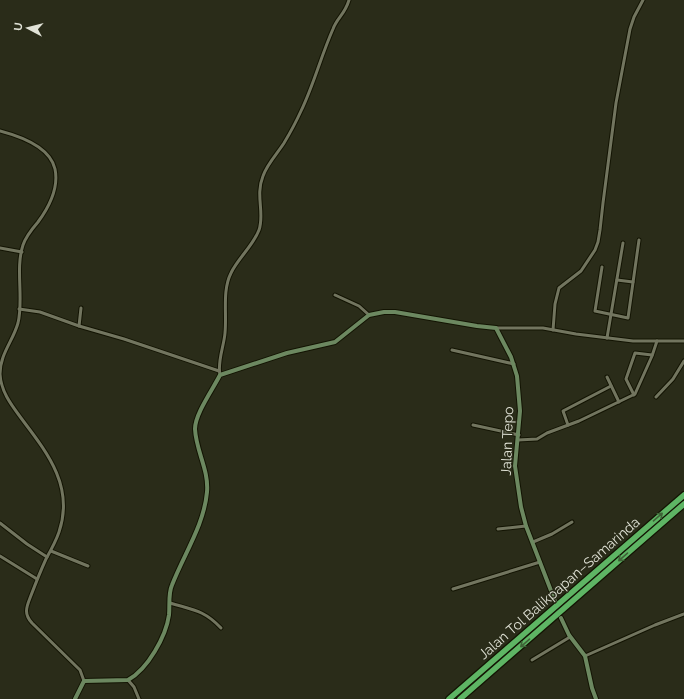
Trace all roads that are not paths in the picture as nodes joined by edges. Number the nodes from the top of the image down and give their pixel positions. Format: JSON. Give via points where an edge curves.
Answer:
{"nodes":[{"id":1,"x":348,"y":0,"type":"edge"},
{"id":2,"x":643,"y":0,"type":"edge"},
{"id":3,"x":0,"y":131,"type":"edge"},
{"id":4,"x":639,"y":240,"type":"dead end"},
{"id":5,"x":623,"y":243,"type":"dead end"},
{"id":6,"x":0,"y":248,"type":"edge"},
{"id":7,"x":22,"y":252,"type":"junction"},
{"id":8,"x":602,"y":267,"type":"dead end"},
{"id":9,"x":617,"y":280,"type":"junction"},
{"id":10,"x":633,"y":282,"type":"junction"},
{"id":11,"x":335,"y":295,"type":"dead end"},
{"id":12,"x":81,"y":308,"type":"dead end"},
{"id":13,"x":19,"y":309,"type":"junction"},
{"id":14,"x":369,"y":315,"type":"junction"},
{"id":15,"x":611,"y":315,"type":"junction"},
{"id":16,"x":79,"y":326,"type":"junction"},
{"id":17,"x":496,"y":328,"type":"junction"},
{"id":18,"x":552,"y":330,"type":"junction"},
{"id":19,"x":607,"y":338,"type":"junction"},
{"id":20,"x":657,"y":341,"type":"junction"},
{"id":21,"x":684,"y":341,"type":"edge"},
{"id":22,"x":452,"y":350,"type":"dead end"},
{"id":23,"x":652,"y":355,"type":"junction"},
{"id":24,"x":684,"y":361,"type":"edge"},
{"id":25,"x":514,"y":364,"type":"junction"},
{"id":26,"x":220,"y":373,"type":"junction"},
{"id":27,"x":607,"y":377,"type":"dead end"},
{"id":28,"x":611,"y":386,"type":"junction"},
{"id":29,"x":634,"y":395,"type":"junction"},
{"id":30,"x":656,"y":398,"type":"dead end"},
{"id":31,"x":619,"y":402,"type":"junction"},
{"id":32,"x":473,"y":425,"type":"dead end"},
{"id":33,"x":568,"y":425,"type":"junction"},
{"id":34,"x":518,"y":437,"type":"junction"},
{"id":35,"x":684,"y":495,"type":"edge"},
{"id":36,"x":684,"y":504,"type":"edge"},
{"id":37,"x":572,"y":522,"type":"dead end"},
{"id":38,"x":0,"y":523,"type":"edge"},
{"id":39,"x":526,"y":526,"type":"junction"},
{"id":40,"x":498,"y":529,"type":"dead end"},
{"id":41,"x":533,"y":542,"type":"junction"},
{"id":42,"x":51,"y":551,"type":"junction"},
{"id":43,"x":0,"y":556,"type":"edge"},
{"id":44,"x":47,"y":557,"type":"junction"},
{"id":45,"x":540,"y":562,"type":"junction"},
{"id":46,"x":88,"y":566,"type":"dead end"},
{"id":47,"x":37,"y":579,"type":"junction"},
{"id":48,"x":453,"y":588,"type":"dead end"},
{"id":49,"x":555,"y":601,"type":"dead end"},
{"id":50,"x":170,"y":603,"type":"junction"},
{"id":51,"x":684,"y":614,"type":"edge"},
{"id":52,"x":562,"y":618,"type":"dead end"},
{"id":53,"x":221,"y":628,"type":"dead end"},
{"id":54,"x":570,"y":637,"type":"junction"},
{"id":55,"x":585,"y":656,"type":"junction"},
{"id":56,"x":532,"y":660,"type":"dead end"},
{"id":57,"x":128,"y":680,"type":"junction"},
{"id":58,"x":84,"y":681,"type":"junction"},
{"id":59,"x":75,"y":699,"type":"edge"},
{"id":60,"x":139,"y":699,"type":"edge"},
{"id":61,"x":449,"y":699,"type":"edge"},
{"id":62,"x":460,"y":699,"type":"edge"},
{"id":63,"x":596,"y":699,"type":"edge"}],
"edges":[{"from":1,"to":26,"type":"street","via":[[346,10],[334,26],[301,111],[260,183],[259,232],[238,260],[227,285]]},
{"from":2,"to":18,"type":"street","via":[[634,17],[625,55],[613,120],[598,242],[581,271],[559,288]]},
{"from":3,"to":7,"type":"street","via":[[40,148],[51,160],[54,168],[56,181],[52,198],[26,239]]},
{"from":4,"to":10,"type":"street"},
{"from":5,"to":9,"type":"street"},
{"from":6,"to":7,"type":"street"},
{"from":7,"to":13,"type":"street"},
{"from":8,"to":15,"type":"street","via":[[595,310]]},
{"from":9,"to":10,"type":"street"},
{"from":9,"to":15,"type":"street"},
{"from":10,"to":15,"type":"street","via":[[628,318]]},
{"from":11,"to":14,"type":"street","via":[[359,306]]},
{"from":12,"to":16,"type":"street"},
{"from":13,"to":16,"type":"street","via":[[40,312]]},
{"from":13,"to":42,"type":"street","via":[[18,323],[1,362],[0,374],[8,400],[49,457],[62,487],[62,517],[59,533]]},
{"from":14,"to":17,"type":"street","via":[[395,312]]},
{"from":14,"to":26,"type":"street","via":[[336,342],[287,353]]},
{"from":15,"to":19,"type":"street"},
{"from":16,"to":26,"type":"street"},
{"from":17,"to":18,"type":"street"},
{"from":17,"to":25,"type":"street","name":"Jalan Tepo"},
{"from":18,"to":19,"type":"street"},
{"from":19,"to":20,"type":"street","via":[[638,342]]},
{"from":20,"to":21,"type":"street"},
{"from":20,"to":23,"type":"street"},
{"from":22,"to":25,"type":"street"},
{"from":23,"to":29,"type":"street"},
{"from":23,"to":29,"type":"street","via":[[635,353],[626,379]]},
{"from":24,"to":30,"type":"street","via":[[673,379]]},
{"from":25,"to":34,"type":"street","name":"Jalan Tepo","via":[[520,408]]},
{"from":26,"to":50,"type":"street","via":[[197,418],[196,438],[206,472],[207,492],[195,536],[171,588]]},
{"from":27,"to":28,"type":"street"},
{"from":28,"to":31,"type":"street"},
{"from":28,"to":33,"type":"street","via":[[563,411]]},
{"from":29,"to":31,"type":"street"},
{"from":31,"to":33,"type":"street"},
{"from":32,"to":34,"type":"street"},
{"from":33,"to":34,"type":"street","via":[[537,439]]},
{"from":34,"to":39,"type":"street","name":"Jalan Tepo","via":[[516,474]]},
{"from":61,"to":35,"type":"highway","name":"Jalan Tol Balikpapan–Samarinda","one_way":true},
{"from":36,"to":62,"type":"highway","name":"Jalan Tol Balikpapan–Samarinda","one_way":true},
{"from":37,"to":41,"type":"street"},
{"from":38,"to":44,"type":"street"},
{"from":39,"to":40,"type":"street"},
{"from":39,"to":41,"type":"street","name":"Jalan Tepo"},
{"from":41,"to":45,"type":"street","name":"Jalan Tepo"},
{"from":42,"to":44,"type":"street"},
{"from":42,"to":46,"type":"street"},
{"from":43,"to":47,"type":"street"},
{"from":44,"to":47,"type":"street"},
{"from":45,"to":48,"type":"street"},
{"from":45,"to":49,"type":"street","name":"Jalan Tepo"},
{"from":47,"to":58,"type":"street","via":[[26,608],[27,616],[80,670]]},
{"from":50,"to":53,"type":"street","via":[[203,613]]},
{"from":50,"to":57,"type":"street","via":[[168,624],[162,640],[141,669]]},
{"from":51,"to":55,"type":"street"},
{"from":52,"to":54,"type":"street"},
{"from":54,"to":55,"type":"street"},
{"from":54,"to":56,"type":"street"},
{"from":55,"to":63,"type":"street"},
{"from":57,"to":58,"type":"street"},
{"from":57,"to":60,"type":"street"},
{"from":58,"to":59,"type":"street"}]}
